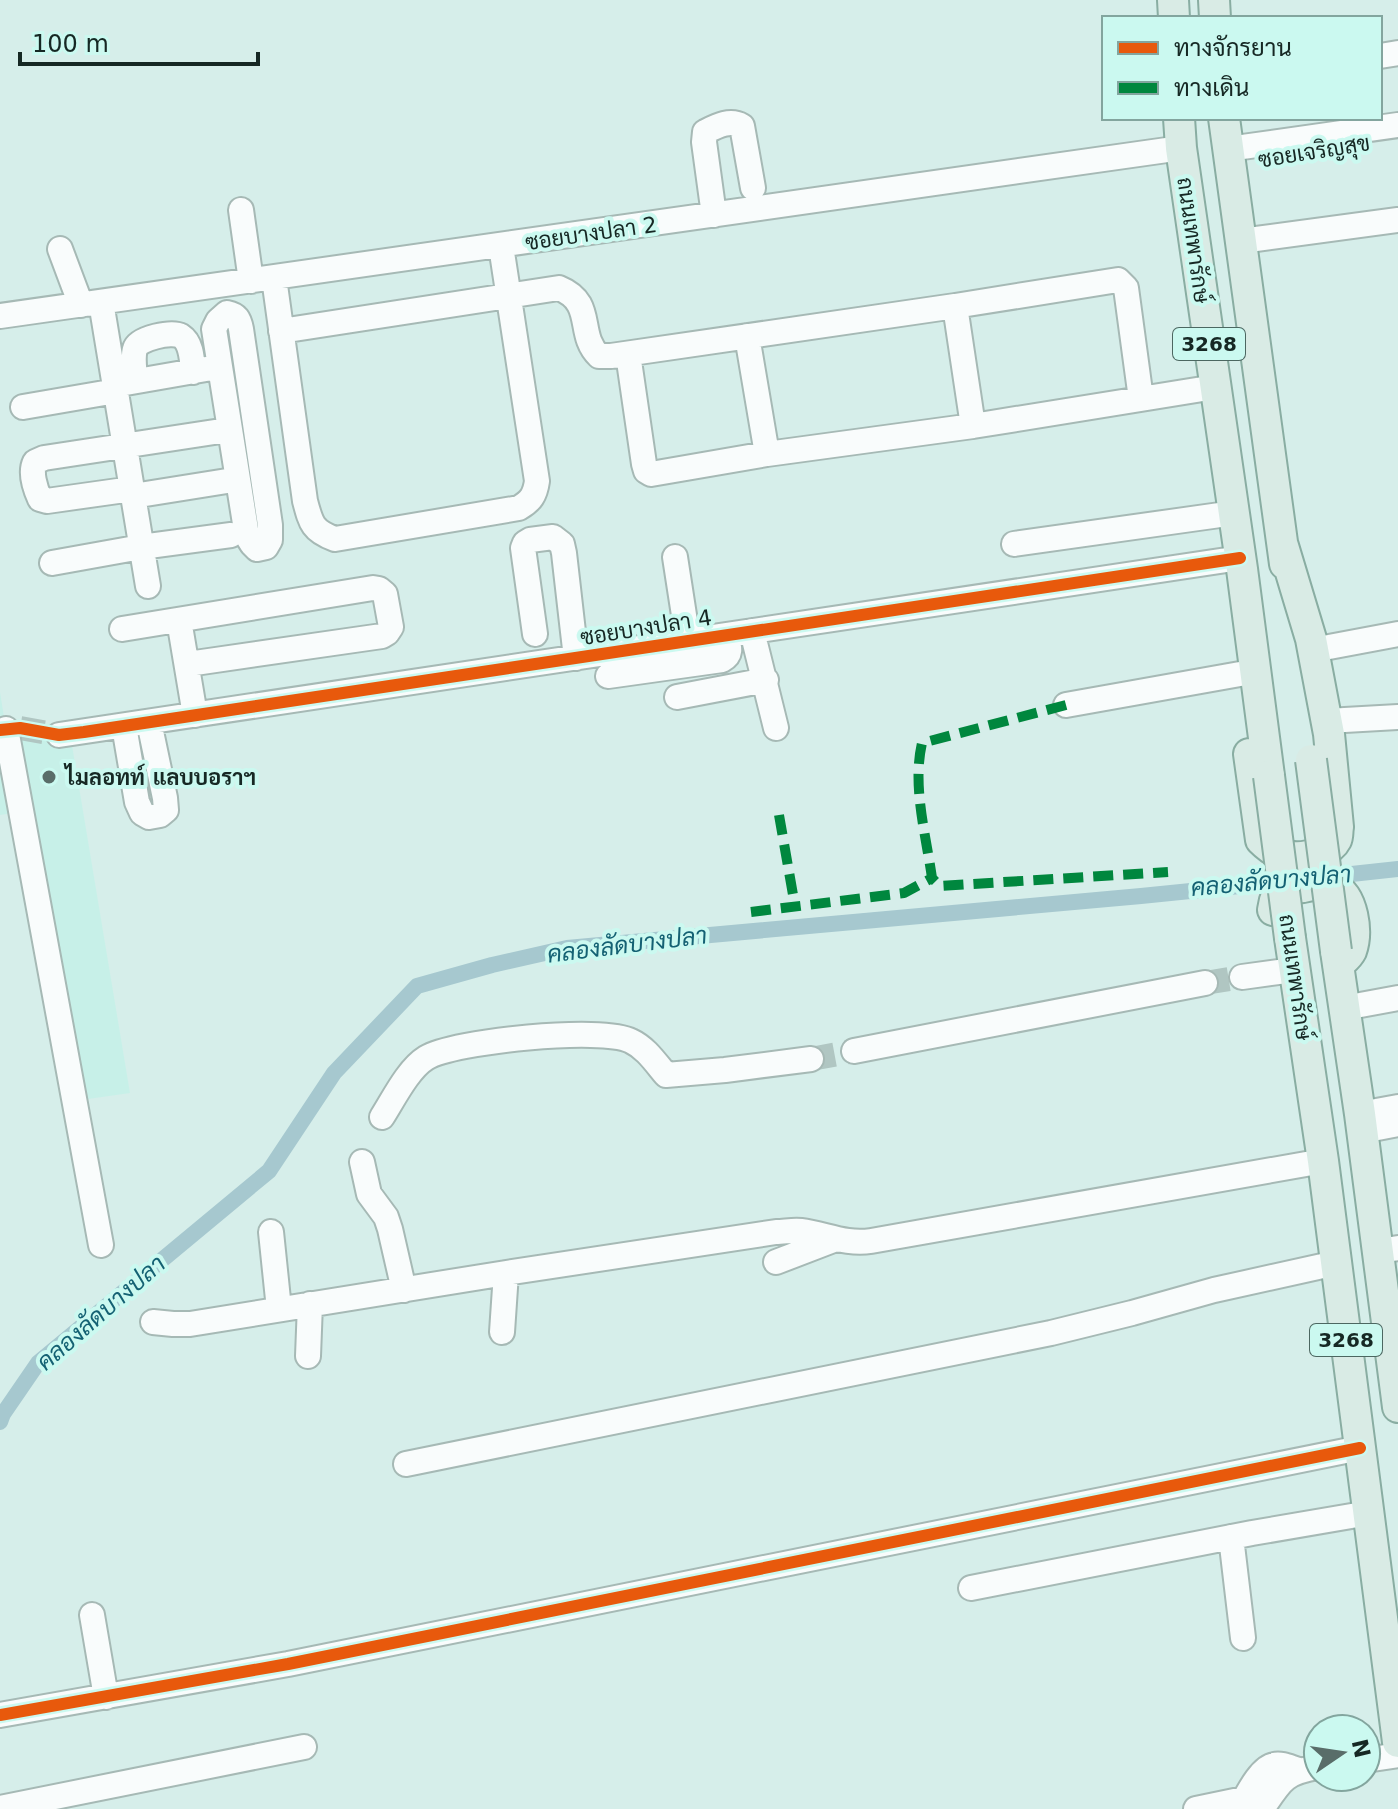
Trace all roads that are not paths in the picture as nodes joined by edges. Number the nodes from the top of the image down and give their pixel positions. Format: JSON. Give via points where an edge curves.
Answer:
{"nodes":[{"id":1,"x":1179,"y":120,"type":"edge"},
{"id":2,"x":1224,"y":120,"type":"edge"},
{"id":3,"x":1398,"y":125,"type":"edge"},
{"id":4,"x":1398,"y":138,"type":"edge"},
{"id":5,"x":1181,"y":148,"type":"junction"},
{"id":6,"x":1229,"y":156,"type":"junction"},
{"id":7,"x":753,"y":188,"type":"dead end"},
{"id":8,"x":241,"y":210,"type":"dead end"},
{"id":9,"x":714,"y":215,"type":"junction"},
{"id":10,"x":1398,"y":220,"type":"edge"},
{"id":11,"x":1241,"y":241,"type":"junction"},
{"id":12,"x":501,"y":246,"type":"junction"},
{"id":13,"x":60,"y":249,"type":"dead end"},
{"id":14,"x":262,"y":279,"type":"junction"},
{"id":15,"x":509,"y":297,"type":"junction"},
{"id":16,"x":91,"y":303,"type":"junction"},
{"id":17,"x":955,"y":306,"type":"junction"},
{"id":18,"x":0,"y":316,"type":"edge"},
{"id":19,"x":281,"y":331,"type":"junction"},
{"id":20,"x":747,"y":336,"type":"junction"},
{"id":21,"x":628,"y":354,"type":"junction"},
{"id":22,"x":220,"y":367,"type":"junction"},
{"id":23,"x":193,"y":372,"type":"junction"},
{"id":24,"x":122,"y":386,"type":"junction"},
{"id":25,"x":1215,"y":387,"type":"junction"},
{"id":26,"x":1141,"y":399,"type":"junction"},
{"id":27,"x":23,"y":407,"type":"dead end"},
{"id":28,"x":973,"y":426,"type":"junction"},
{"id":29,"x":221,"y":431,"type":"dead end"},
{"id":30,"x":124,"y":446,"type":"junction"},
{"id":31,"x":767,"y":454,"type":"junction"},
{"id":32,"x":227,"y":481,"type":"dead end"},
{"id":33,"x":133,"y":493,"type":"junction"},
{"id":34,"x":1234,"y":513,"type":"junction"},
{"id":35,"x":231,"y":535,"type":"dead end"},
{"id":36,"x":1014,"y":544,"type":"dead end"},
{"id":37,"x":1283,"y":546,"type":"junction"},
{"id":38,"x":141,"y":547,"type":"junction"},
{"id":39,"x":675,"y":557,"type":"dead end"},
{"id":40,"x":52,"y":563,"type":"dead end"},
{"id":41,"x":1241,"y":563,"type":"junction"},
{"id":42,"x":148,"y":586,"type":"dead end"},
{"id":43,"x":179,"y":620,"type":"junction"},
{"id":44,"x":122,"y":629,"type":"dead end"},
{"id":45,"x":752,"y":631,"type":"junction"},
{"id":46,"x":535,"y":634,"type":"dead end"},
{"id":47,"x":1398,"y":634,"type":"edge"},
{"id":48,"x":726,"y":635,"type":"junction"},
{"id":49,"x":688,"y":641,"type":"junction"},
{"id":50,"x":1313,"y":650,"type":"junction"},
{"id":51,"x":576,"y":658,"type":"junction"},
{"id":52,"x":188,"y":664,"type":"junction"},
{"id":53,"x":1240,"y":674,"type":"junction"},
{"id":54,"x":608,"y":676,"type":"dead end"},
{"id":55,"x":766,"y":680,"type":"junction"},
{"id":56,"x":677,"y":697,"type":"dead end"},
{"id":57,"x":1066,"y":705,"type":"dead end"},
{"id":58,"x":195,"y":715,"type":"junction"},
{"id":59,"x":1398,"y":717,"type":"edge"},
{"id":60,"x":1327,"y":721,"type":"junction"},
{"id":61,"x":149,"y":722,"type":"junction"},
{"id":62,"x":124,"y":726,"type":"junction"},
{"id":63,"x":776,"y":728,"type":"dead end"},
{"id":64,"x":9,"y":729,"type":"edge"},
{"id":65,"x":59,"y":735,"type":"tunnel mouth"},
{"id":66,"x":1292,"y":954,"type":"junction"},
{"id":67,"x":1337,"y":958,"type":"junction"},
{"id":68,"x":1242,"y":977,"type":"tunnel mouth"},
{"id":69,"x":1205,"y":983,"type":"tunnel mouth"},
{"id":70,"x":1398,"y":998,"type":"edge"},
{"id":71,"x":1344,"y":1008,"type":"junction"},
{"id":72,"x":854,"y":1051,"type":"tunnel mouth"},
{"id":73,"x":811,"y":1059,"type":"tunnel mouth"},
{"id":74,"x":1398,"y":1107,"type":"edge"},
{"id":75,"x":382,"y":1117,"type":"dead end"},
{"id":76,"x":1361,"y":1122,"type":"junction"},
{"id":77,"x":1398,"y":1124,"type":"edge"},
{"id":78,"x":1323,"y":1161,"type":"junction"},
{"id":79,"x":362,"y":1162,"type":"dead end"},
{"id":80,"x":271,"y":1232,"type":"dead end"},
{"id":81,"x":836,"y":1239,"type":"junction"},
{"id":82,"x":101,"y":1245,"type":"dead end"},
{"id":83,"x":1388,"y":1250,"type":"edge"},
{"id":84,"x":776,"y":1262,"type":"dead end"},
{"id":85,"x":1336,"y":1263,"type":"junction"},
{"id":86,"x":506,"y":1273,"type":"junction"},
{"id":87,"x":404,"y":1290,"type":"junction"},
{"id":88,"x":310,"y":1304,"type":"junction"},
{"id":89,"x":279,"y":1309,"type":"junction"},
{"id":90,"x":153,"y":1322,"type":"dead end"},
{"id":91,"x":502,"y":1332,"type":"dead end"},
{"id":92,"x":308,"y":1356,"type":"dead end"},
{"id":93,"x":1397,"y":1397,"type":"edge"},
{"id":94,"x":1360,"y":1448,"type":"junction"},
{"id":95,"x":406,"y":1464,"type":"dead end"},
{"id":96,"x":1369,"y":1513,"type":"junction"},
{"id":97,"x":1231,"y":1537,"type":"junction"},
{"id":98,"x":971,"y":1588,"type":"dead end"},
{"id":99,"x":92,"y":1615,"type":"dead end"},
{"id":100,"x":1243,"y":1638,"type":"dead end"},
{"id":101,"x":106,"y":1697,"type":"junction"},
{"id":102,"x":0,"y":1715,"type":"edge"},
{"id":103,"x":1398,"y":1742,"type":"edge"},
{"id":104,"x":304,"y":1747,"type":"dead end"},
{"id":105,"x":1302,"y":1768,"type":"edge"},
{"id":106,"x":1251,"y":1807,"type":"edge"},
{"id":107,"x":0,"y":1808,"type":"edge"},
{"id":108,"x":1196,"y":1809,"type":"edge"}],
"edges":[{"from":1,"to":5,"type":"main road","name":"ถนนเทพารักษ์","number":"3268"},
{"from":2,"to":6,"type":"main road","name":"ถนนเทพารักษ์","number":"3268"},
{"from":3,"to":6,"type":"street"},
{"from":4,"to":6,"type":"street","name":"ซอยเจริญสุข"},
{"from":5,"to":9,"type":"street","name":"ซอยบางปลา 2"},
{"from":5,"to":25,"type":"main road","name":"ถนนเทพารักษ์","number":"3268"},
{"from":6,"to":11,"type":"main road","name":"ถนนเทพารักษ์","number":"3268"},
{"from":7,"to":9,"type":"street","via":[[742,126],[727,123],[705,132]]},
{"from":8,"to":14,"type":"street"},
{"from":9,"to":12,"type":"street","name":"ซอยบางปลา 2"},
{"from":10,"to":11,"type":"street"},
{"from":11,"to":37,"type":"main road","name":"ถนนเทพารักษ์","number":"3268"},
{"from":12,"to":14,"type":"street","name":"ซอยบางปลา 2"},
{"from":12,"to":15,"type":"street"},
{"from":13,"to":16,"type":"street"},
{"from":14,"to":16,"type":"street","name":"ซอยบางปลา 2"},
{"from":14,"to":19,"type":"street"},
{"from":15,"to":19,"type":"street"},
{"from":15,"to":19,"type":"street","via":[[537,481],[530,502],[335,539],[319,533],[305,501]]},
{"from":15,"to":21,"type":"street","via":[[559,288],[571,293],[581,305],[594,351],[599,356]]},
{"from":16,"to":18,"type":"street","name":"ซอยบางปลา 2"},
{"from":16,"to":24,"type":"street"},
{"from":17,"to":20,"type":"street"},
{"from":17,"to":26,"type":"street","via":[[1118,280],[1126,288]]},
{"from":17,"to":28,"type":"street"},
{"from":20,"to":21,"type":"street"},
{"from":20,"to":31,"type":"street"},
{"from":21,"to":31,"type":"street","via":[[646,471]]},
{"from":22,"to":22,"type":"street","via":[[247,536],[257,549],[266,547],[270,525],[241,329],[234,314],[222,315],[214,329]]},
{"from":22,"to":23,"type":"street"},
{"from":23,"to":24,"type":"street"},
{"from":23,"to":24,"type":"street","via":[[188,343],[171,333],[138,344]]},
{"from":24,"to":27,"type":"street"},
{"from":24,"to":30,"type":"street"},
{"from":25,"to":26,"type":"street"},
{"from":25,"to":34,"type":"main road","name":"ถนนเทพารักษ์","number":"3268"},
{"from":26,"to":28,"type":"street"},
{"from":28,"to":31,"type":"street"},
{"from":29,"to":30,"type":"street"},
{"from":30,"to":33,"type":"street"},
{"from":30,"to":33,"type":"street","via":[[35,462],[36,490],[47,501]]},
{"from":32,"to":33,"type":"street"},
{"from":33,"to":38,"type":"street"},
{"from":34,"to":36,"type":"street"},
{"from":34,"to":41,"type":"main road","name":"ถนนเทพารักษ์","number":"3268"},
{"from":35,"to":38,"type":"street"},
{"from":37,"to":50,"type":"main road"},
{"from":37,"to":67,"type":"main road","name":"ถนนเทพารักษ์","number":"3268","bridge":true},
{"from":38,"to":40,"type":"street"},
{"from":38,"to":42,"type":"street"},
{"from":39,"to":49,"type":"street"},
{"from":41,"to":45,"type":"street","name":"ซอยบางปลา 4"},
{"from":41,"to":53,"type":"main road"},
{"from":41,"to":66,"type":"main road","name":"ถนนเทพารักษ์","number":"3268","bridge":true},
{"from":43,"to":44,"type":"street"},
{"from":43,"to":52,"type":"street"},
{"from":43,"to":52,"type":"street","via":[[373,588],[385,594],[391,627],[382,636]]},
{"from":45,"to":48,"type":"street","name":"ซอยบางปลา 4"},
{"from":45,"to":55,"type":"street"},
{"from":46,"to":51,"type":"street","via":[[523,548],[530,540],[553,537],[564,553]]},
{"from":47,"to":50,"type":"street"},
{"from":48,"to":49,"type":"street","name":"ซอยบางปลา 4"},
{"from":48,"to":54,"type":"street","via":[[730,653],[722,660]]},
{"from":49,"to":51,"type":"street","name":"ซอยบางปลา 4"},
{"from":50,"to":60,"type":"main road"},
{"from":51,"to":58,"type":"street","name":"ซอยบางปลา 4"},
{"from":52,"to":58,"type":"street"},
{"from":53,"to":57,"type":"street"},
{"from":53,"to":60,"type":"main road","via":[[1261,840],[1279,855],[1304,858],[1336,841]]},
{"from":55,"to":56,"type":"street"},
{"from":55,"to":63,"type":"street"},
{"from":58,"to":61,"type":"street","name":"ซอยบางปลา 4"},
{"from":59,"to":60,"type":"street"},
{"from":61,"to":62,"type":"street","name":"ซอยบางปลา 4"},
{"from":61,"to":62,"type":"street","via":[[166,810],[149,817],[137,802]]},
{"from":62,"to":65,"type":"street","name":"ซอยบางปลา 4"},
{"from":64,"to":82,"type":"street"},
{"from":66,"to":67,"type":"main road","via":[[1280,946],[1275,900],[1286,890],[1328,884],[1350,903],[1353,943],[1349,955]]},
{"from":66,"to":68,"type":"street"},
{"from":66,"to":78,"type":"main road","name":"ถนนเทพารักษ์","number":"3268"},
{"from":67,"to":71,"type":"main road","name":"ถนนเทพารักษ์","number":"3268"},
{"from":69,"to":72,"type":"street"},
{"from":70,"to":71,"type":"street"},
{"from":71,"to":76,"type":"main road","name":"ถนนเทพารักษ์","number":"3268"},
{"from":73,"to":75,"type":"street","via":[[666,1075],[646,1050],[618,1036],[522,1038],[422,1060]]},
{"from":74,"to":76,"type":"street"},
{"from":76,"to":77,"type":"street"},
{"from":76,"to":83,"type":"main road","name":"ถนนเทพารักษ์","number":"3268"},
{"from":78,"to":81,"type":"street","via":[[883,1240]]},
{"from":78,"to":85,"type":"main road","name":"ถนนเทพารักษ์","number":"3268"},
{"from":79,"to":87,"type":"street","via":[[369,1194],[390,1229]]},
{"from":80,"to":89,"type":"street"},
{"from":81,"to":84,"type":"street"},
{"from":81,"to":86,"type":"street","via":[[776,1232]]},
{"from":83,"to":93,"type":"main road","name":"ถนนเทพารักษ์","number":"3268"},
{"from":85,"to":94,"type":"main road","name":"ถนนเทพารักษ์","number":"3268"},
{"from":85,"to":95,"type":"street","via":[[1051,1333]]},
{"from":86,"to":87,"type":"street"},
{"from":86,"to":91,"type":"street"},
{"from":87,"to":88,"type":"street"},
{"from":88,"to":89,"type":"street"},
{"from":88,"to":92,"type":"street"},
{"from":89,"to":90,"type":"street","via":[[190,1324]]},
{"from":94,"to":96,"type":"main road","name":"ถนนเทพารักษ์","number":"3268"},
{"from":94,"to":101,"type":"street"},
{"from":96,"to":97,"type":"street"},
{"from":96,"to":103,"type":"main road","name":"ถนนเทพารักษ์","number":"3268"},
{"from":97,"to":98,"type":"street"},
{"from":97,"to":100,"type":"street"},
{"from":99,"to":101,"type":"street"},
{"from":101,"to":102,"type":"street"},
{"from":104,"to":107,"type":"street"},
{"from":105,"to":106,"type":"street","via":[[1278,1764],[1262,1771]]},
{"from":106,"to":108,"type":"street"}]}
